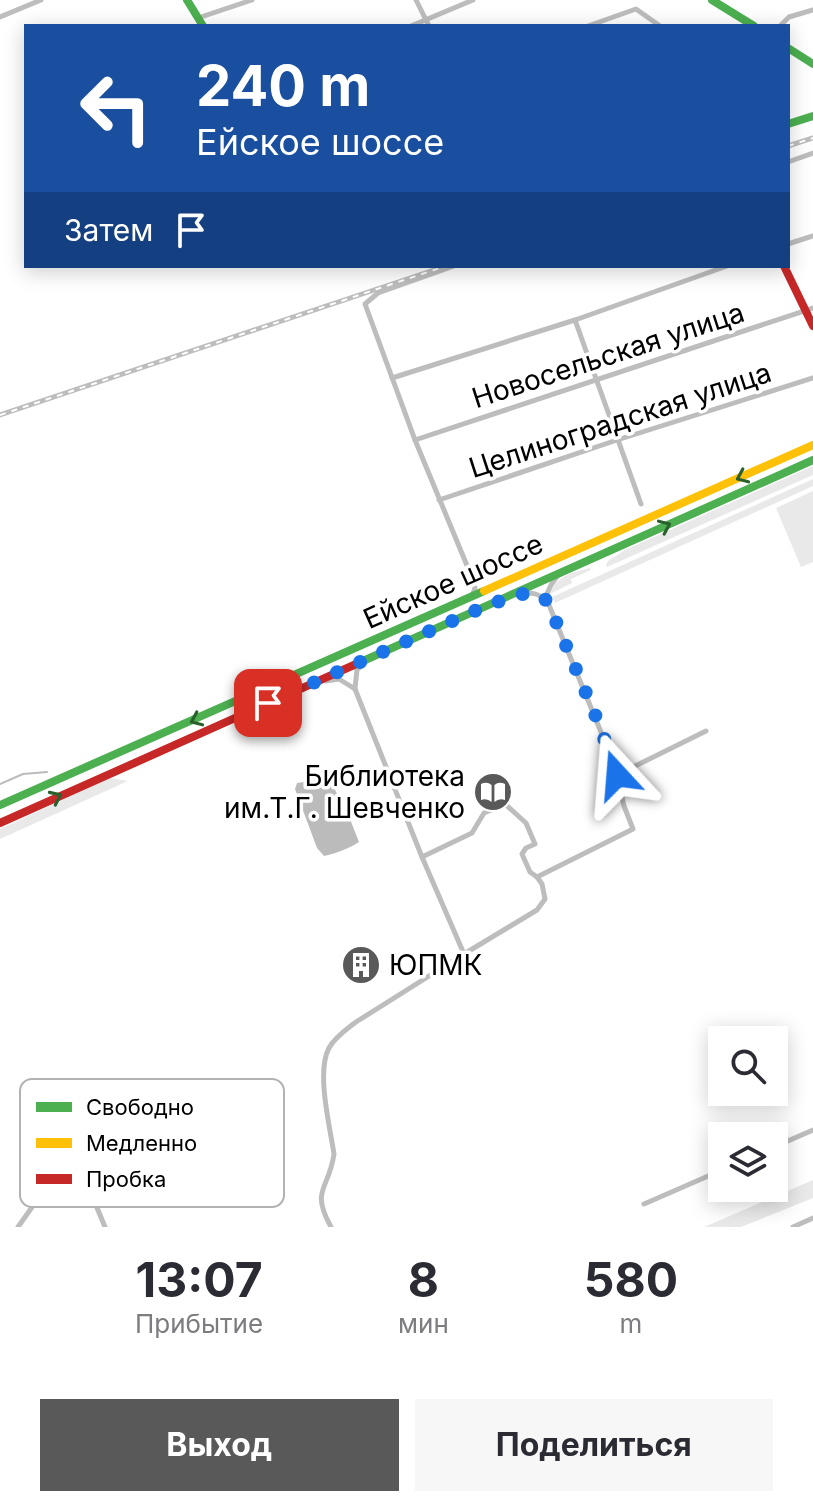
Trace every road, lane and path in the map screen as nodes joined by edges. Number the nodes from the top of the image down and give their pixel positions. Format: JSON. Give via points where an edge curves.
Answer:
{"nodes":[{"id":1,"x":41,"y":0,"type":"edge"},
{"id":2,"x":187,"y":0,"type":"edge"},
{"id":3,"x":252,"y":0,"type":"edge"},
{"id":4,"x":416,"y":0,"type":"edge"},
{"id":5,"x":473,"y":0,"type":"edge"},
{"id":6,"x":712,"y":0,"type":"edge"},
{"id":7,"x":813,"y":10,"type":"edge"},
{"id":8,"x":0,"y":17,"type":"edge"},
{"id":9,"x":201,"y":22,"type":"edge"},
{"id":10,"x":427,"y":23,"type":"edge"},
{"id":11,"x":594,"y":24,"type":"edge"},
{"id":12,"x":657,"y":24,"type":"edge"},
{"id":13,"x":751,"y":24,"type":"edge"},
{"id":14,"x":782,"y":24,"type":"edge"},
{"id":15,"x":790,"y":49,"type":"edge"},
{"id":16,"x":813,"y":64,"type":"edge"},
{"id":17,"x":813,"y":116,"type":"edge"},
{"id":18,"x":790,"y":123,"type":"edge"},
{"id":19,"x":813,"y":153,"type":"edge"},
{"id":20,"x":790,"y":161,"type":"edge"},
{"id":21,"x":813,"y":236,"type":"edge"},
{"id":22,"x":790,"y":243,"type":"edge"},
{"id":23,"x":448,"y":268,"type":"edge"},
{"id":24,"x":721,"y":268,"type":"edge"},
{"id":25,"x":785,"y":268,"type":"edge"},
{"id":26,"x":809,"y":310,"type":"edge"},
{"id":27,"x":575,"y":320,"type":"junction"},
{"id":28,"x":813,"y":326,"type":"edge"},
{"id":29,"x":392,"y":378,"type":"junction"},
{"id":30,"x":813,"y":378,"type":"edge"},
{"id":31,"x":596,"y":380,"type":"junction"},
{"id":32,"x":415,"y":440,"type":"junction"},
{"id":33,"x":617,"y":440,"type":"junction"},
{"id":34,"x":813,"y":445,"type":"edge"},
{"id":35,"x":813,"y":460,"type":"edge"},
{"id":36,"x":439,"y":500,"type":"junction"},
{"id":37,"x":641,"y":504,"type":"dead end"},
{"id":38,"x":560,"y":572,"type":"junction"},
{"id":39,"x":473,"y":580,"type":"junction"},
{"id":40,"x":491,"y":589,"type":"junction"},
{"id":41,"x":472,"y":597,"type":"junction"},
{"id":42,"x":545,"y":598,"type":"junction"},
{"id":43,"x":495,"y":602,"type":"junction"},
{"id":44,"x":370,"y":657,"type":"junction"},
{"id":45,"x":307,"y":685,"type":"junction"},
{"id":46,"x":355,"y":689,"type":"junction"},
{"id":47,"x":706,"y":731,"type":"dead end"},
{"id":48,"x":617,"y":775,"type":"junction"},
{"id":49,"x":0,"y":805,"type":"edge"},
{"id":50,"x":0,"y":823,"type":"edge"},
{"id":51,"x":422,"y":857,"type":"junction"},
{"id":52,"x":537,"y":877,"type":"junction"},
{"id":53,"x":464,"y":954,"type":"junction"},
{"id":54,"x":813,"y":1130,"type":"edge"},
{"id":55,"x":788,"y":1141,"type":"edge"},
{"id":56,"x":708,"y":1176,"type":"edge"},
{"id":57,"x":644,"y":1204,"type":"dead end"},
{"id":58,"x":32,"y":1207,"type":"edge"},
{"id":59,"x":97,"y":1207,"type":"edge"},
{"id":60,"x":813,"y":1218,"type":"edge"},
{"id":61,"x":803,"y":1225,"type":"edge"},
{"id":62,"x":18,"y":1227,"type":"edge"},
{"id":63,"x":105,"y":1227,"type":"edge"},
{"id":64,"x":331,"y":1227,"type":"edge"},
{"id":65,"x":793,"y":1227,"type":"edge"}],
"edges":[{"from":1,"to":8,"type":"street"},
{"from":2,"to":9,"type":"main road"},
{"from":3,"to":9,"type":"street"},
{"from":4,"to":10,"type":"street"},
{"from":5,"to":10,"type":"street"},
{"from":6,"to":13,"type":"main road"},
{"from":7,"to":14,"type":"street"},
{"from":11,"to":12,"type":"street","via":[[636,9]]},
{"from":15,"to":16,"type":"main road"},
{"from":17,"to":18,"type":"main road"},
{"from":19,"to":20,"type":"street"},
{"from":21,"to":22,"type":"street"},
{"from":23,"to":29,"type":"street","via":[[378,293],[365,304]]},
{"from":24,"to":27,"type":"street"},
{"from":25,"to":26,"type":"main road"},
{"from":26,"to":28,"type":"main road"},
{"from":26,"to":31,"type":"street","name":"Новосельская улица"},
{"from":27,"to":29,"type":"street"},
{"from":27,"to":31,"type":"street"},
{"from":29,"to":32,"type":"street"},
{"from":30,"to":33,"type":"street","name":"Целиноградская улица"},
{"from":31,"to":32,"type":"street","name":"Новосельская улица"},
{"from":31,"to":33,"type":"street"},
{"from":32,"to":36,"type":"street"},
{"from":33,"to":36,"type":"street","name":"Целиноградская улица"},
{"from":33,"to":37,"type":"street"},
{"from":34,"to":40,"type":"main road","name":"Ейское шоссе","one_way":true},
{"from":38,"to":35,"type":"main road","name":"Ейское шоссе","one_way":true},
{"from":36,"to":39,"type":"street"},
{"from":38,"to":42,"type":"street"},
{"from":38,"to":43,"type":"main road","name":"Ейское шоссе"},
{"from":39,"to":40,"type":"street"},
{"from":39,"to":41,"type":"street"},
{"from":40,"to":41,"type":"main road","name":"Ейское шоссе"},
{"from":41,"to":49,"type":"main road","name":"Ейское шоссе","one_way":true},
{"from":42,"to":43,"type":"street","via":[[522,593]]},
{"from":42,"to":48,"type":"street"},
{"from":43,"to":44,"type":"main road","name":"Ейское шоссе"},
{"from":44,"to":45,"type":"main road","name":"Ейское шоссе"},
{"from":44,"to":46,"type":"street","via":[[357,670]]},
{"from":45,"to":46,"type":"street","via":[[334,678]]},
{"from":50,"to":45,"type":"main road","name":"Ейское шоссе","one_way":true},
{"from":46,"to":51,"type":"street"},
{"from":47,"to":48,"type":"street"},
{"from":48,"to":52,"type":"street","via":[[633,829]]},
{"from":51,"to":52,"type":"street","via":[[472,833],[484,813],[505,804],[526,823],[535,844],[522,854]]},
{"from":51,"to":53,"type":"street"},
{"from":52,"to":53,"type":"street","via":[[545,899],[537,910]]},
{"from":53,"to":64,"type":"street","via":[[356,1022],[329,1048],[322,1068],[334,1154],[320,1198]]},
{"from":54,"to":55,"type":"street"},
{"from":56,"to":57,"type":"street"},
{"from":58,"to":62,"type":"street"},
{"from":59,"to":63,"type":"street"},
{"from":60,"to":61,"type":"street"},
{"from":61,"to":65,"type":"street"}]}
